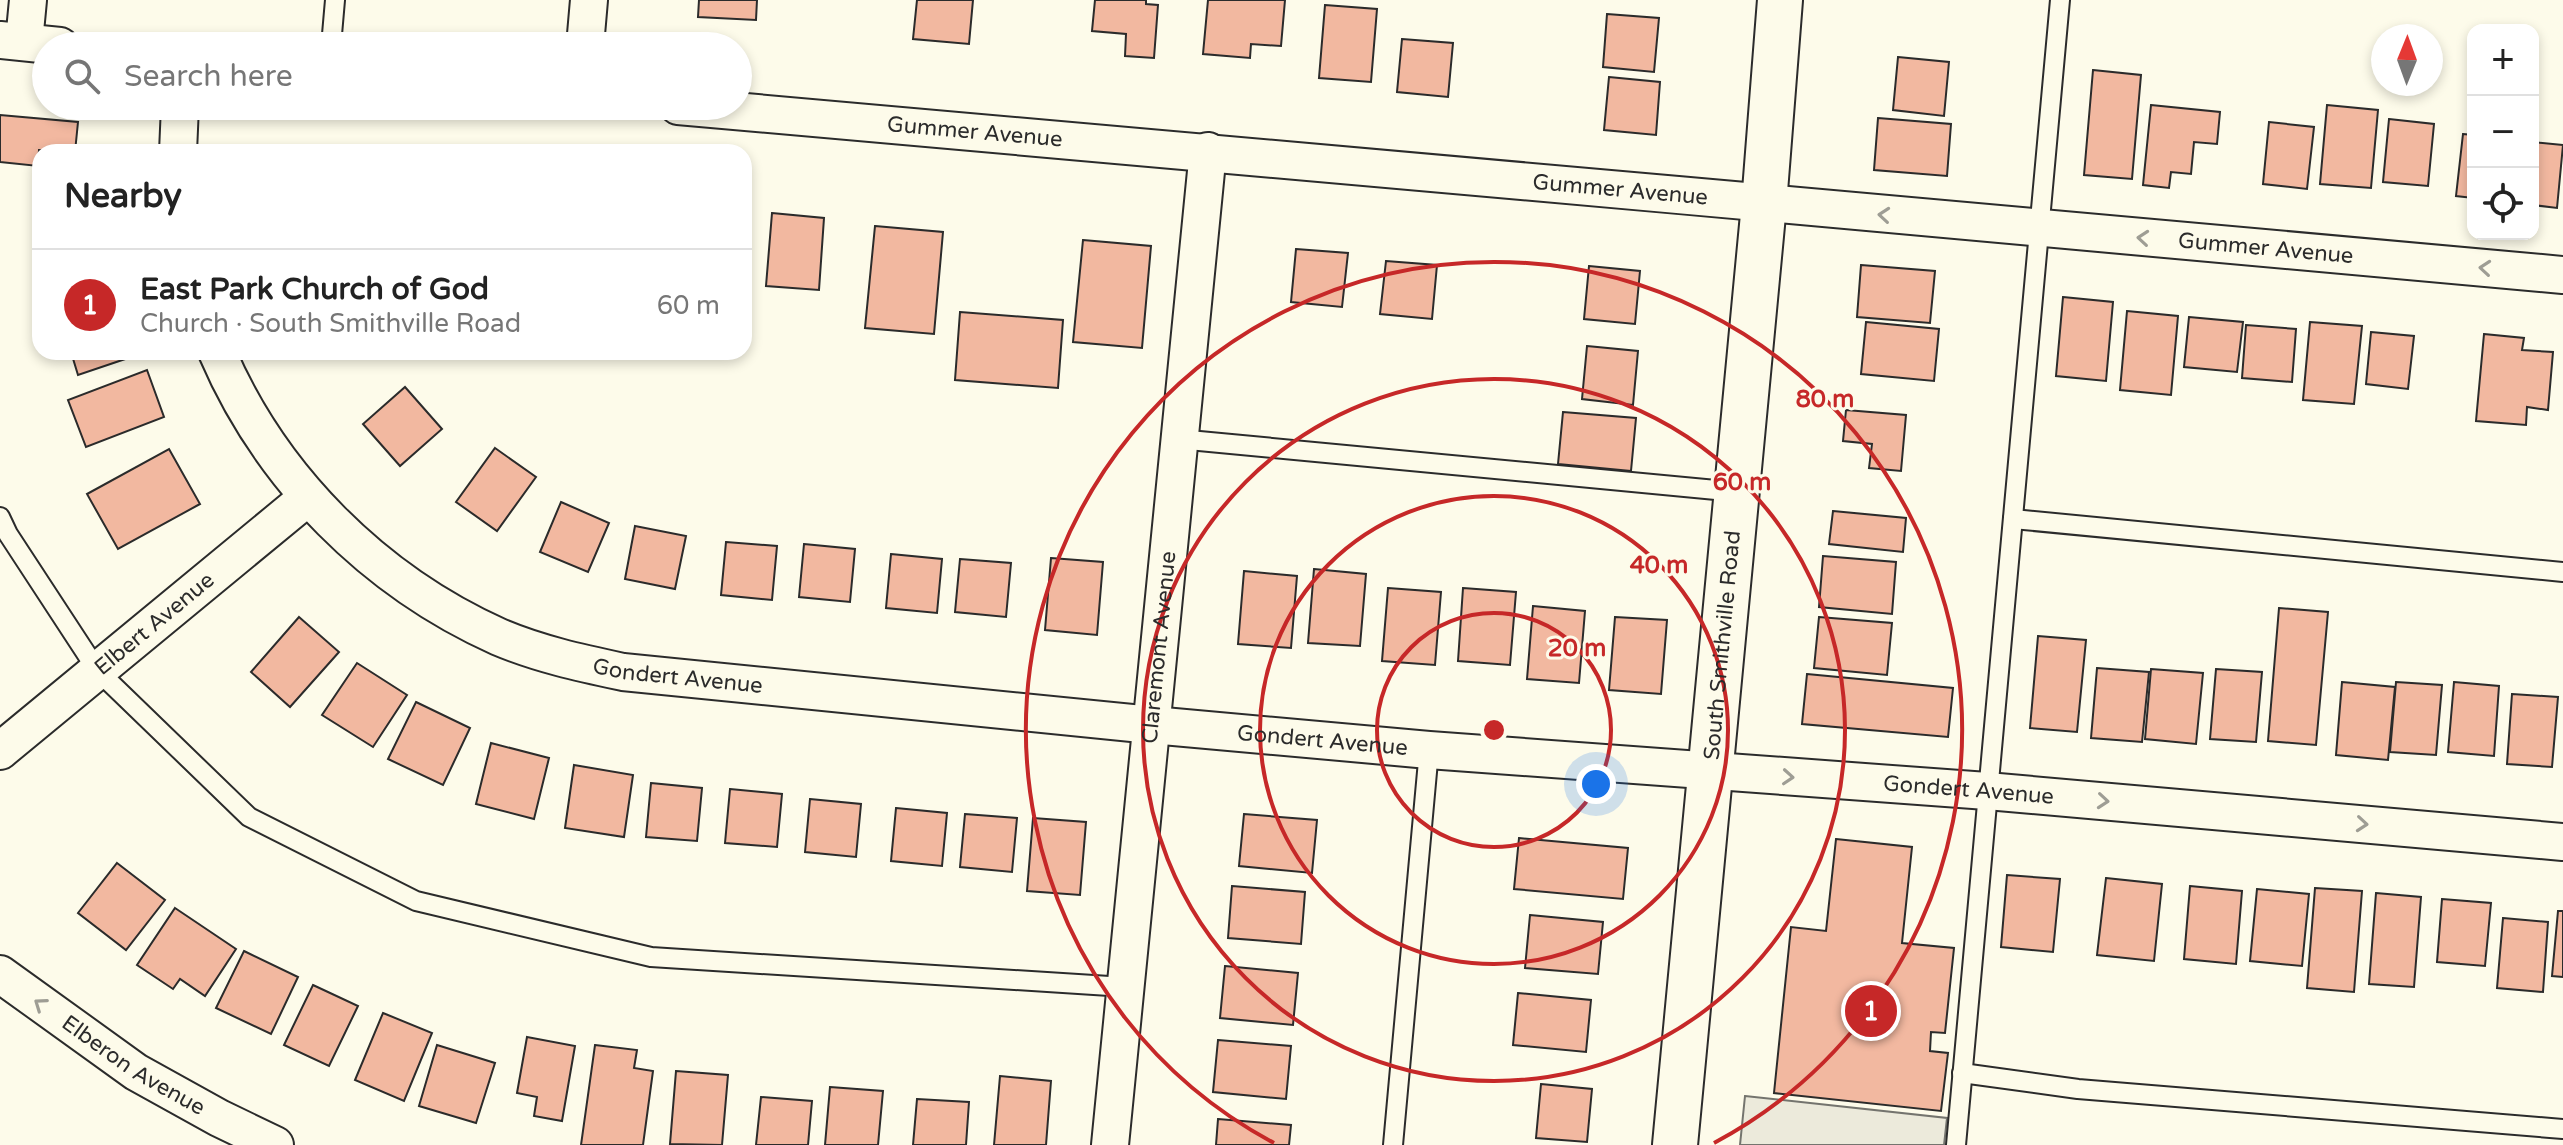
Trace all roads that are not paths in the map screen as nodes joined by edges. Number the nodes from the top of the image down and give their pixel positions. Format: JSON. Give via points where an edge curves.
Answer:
{"nodes":[{"id":1,"x":28,"y":0,"type":"edge"},
{"id":2,"x":335,"y":0,"type":"edge"},
{"id":3,"x":589,"y":0,"type":"edge"},
{"id":4,"x":1780,"y":0,"type":"edge"},
{"id":5,"x":2060,"y":0,"type":"edge"},
{"id":6,"x":332,"y":32,"type":"edge"},
{"id":7,"x":586,"y":32,"type":"edge"},
{"id":8,"x":12,"y":41,"type":"edge"},
{"id":9,"x":32,"y":43,"type":"edge"},
{"id":10,"x":752,"y":112,"type":"edge"},
{"id":11,"x":179,"y":120,"type":"edge"},
{"id":12,"x":178,"y":144,"type":"edge"},
{"id":13,"x":1208,"y":151,"type":"junction"},
{"id":14,"x":1764,"y":204,"type":"junction"},
{"id":15,"x":2040,"y":228,"type":"junction"},
{"id":16,"x":2563,"y":275,"type":"edge"},
{"id":17,"x":220,"y":360,"type":"edge"},
{"id":18,"x":1178,"y":439,"type":"junction"},
{"id":19,"x":1737,"y":492,"type":"junction"},
{"id":20,"x":308,"y":497,"type":"junction"},
{"id":21,"x":0,"y":517,"type":"edge"},
{"id":22,"x":2013,"y":519,"type":"junction"},
{"id":23,"x":2563,"y":572,"type":"edge"},
{"id":24,"x":97,"y":670,"type":"junction"},
{"id":25,"x":1152,"y":725,"type":"junction"},
{"id":26,"x":1429,"y":750,"type":"junction"},
{"id":27,"x":0,"y":751,"type":"edge"},
{"id":28,"x":1711,"y":771,"type":"junction"},
{"id":29,"x":1987,"y":791,"type":"junction"},
{"id":30,"x":2563,"y":842,"type":"edge"},
{"id":31,"x":0,"y":974,"type":"edge"},
{"id":32,"x":1125,"y":987,"type":"junction"},
{"id":33,"x":1962,"y":1073,"type":"junction"},
{"id":34,"x":2563,"y":1129,"type":"edge"},
{"id":35,"x":275,"y":1145,"type":"edge"},
{"id":36,"x":1110,"y":1145,"type":"edge"},
{"id":37,"x":1393,"y":1145,"type":"edge"},
{"id":38,"x":1675,"y":1145,"type":"edge"},
{"id":39,"x":1956,"y":1145,"type":"edge"}],
"edges":[{"from":1,"to":8,"type":"street"},
{"from":2,"to":6,"type":"lane"},
{"from":3,"to":7,"type":"street"},
{"from":4,"to":14,"type":"main road","name":"South Smithville Road"},
{"from":5,"to":15,"type":"lane"},
{"from":8,"to":9,"type":"street"},
{"from":10,"to":13,"type":"street","name":"Gummer Avenue"},
{"from":11,"to":12,"type":"street"},
{"from":13,"to":14,"type":"street","name":"Gummer Avenue"},
{"from":13,"to":18,"type":"street","name":"Claremont Avenue"},
{"from":15,"to":14,"type":"street","name":"Gummer Avenue","one_way":true},
{"from":14,"to":19,"type":"main road","name":"South Smithville Road"},
{"from":16,"to":15,"type":"street","name":"Gummer Avenue","one_way":true},
{"from":15,"to":22,"type":"lane"},
{"from":17,"to":20,"type":"street","name":"Gondert Avenue","via":[[264,443]]},
{"from":18,"to":19,"type":"lane"},
{"from":18,"to":25,"type":"street","name":"Claremont Avenue"},
{"from":19,"to":28,"type":"main road","name":"South Smithville Road"},
{"from":20,"to":24,"type":"street","name":"Elbert Avenue"},
{"from":20,"to":25,"type":"street","name":"Gondert Avenue","via":[[392,574],[448,611],[502,638],[562,658],[623,672]]},
{"from":21,"to":24,"type":"lane"},
{"from":22,"to":23,"type":"lane"},
{"from":22,"to":29,"type":"lane"},
{"from":24,"to":27,"type":"street","name":"Elbert Avenue"},
{"from":24,"to":32,"type":"lane","via":[[249,817],[416,901],[651,957]]},
{"from":25,"to":26,"type":"street","name":"Gondert Avenue"},
{"from":25,"to":32,"type":"street","name":"Claremont Avenue"},
{"from":26,"to":28,"type":"street","name":"Gondert Avenue"},
{"from":26,"to":37,"type":"lane"},
{"from":28,"to":29,"type":"street","name":"Gondert Avenue","one_way":true},
{"from":28,"to":38,"type":"main road","name":"South Smithville Road"},
{"from":29,"to":30,"type":"street","name":"Gondert Avenue","one_way":true},
{"from":29,"to":33,"type":"lane"},
{"from":35,"to":31,"type":"street","name":"Elberon Avenue","one_way":true,"via":[[136,1072]]},
{"from":32,"to":36,"type":"street","name":"Claremont Avenue"},
{"from":33,"to":34,"type":"lane","via":[[2078,1089]]},
{"from":33,"to":39,"type":"lane"}]}
